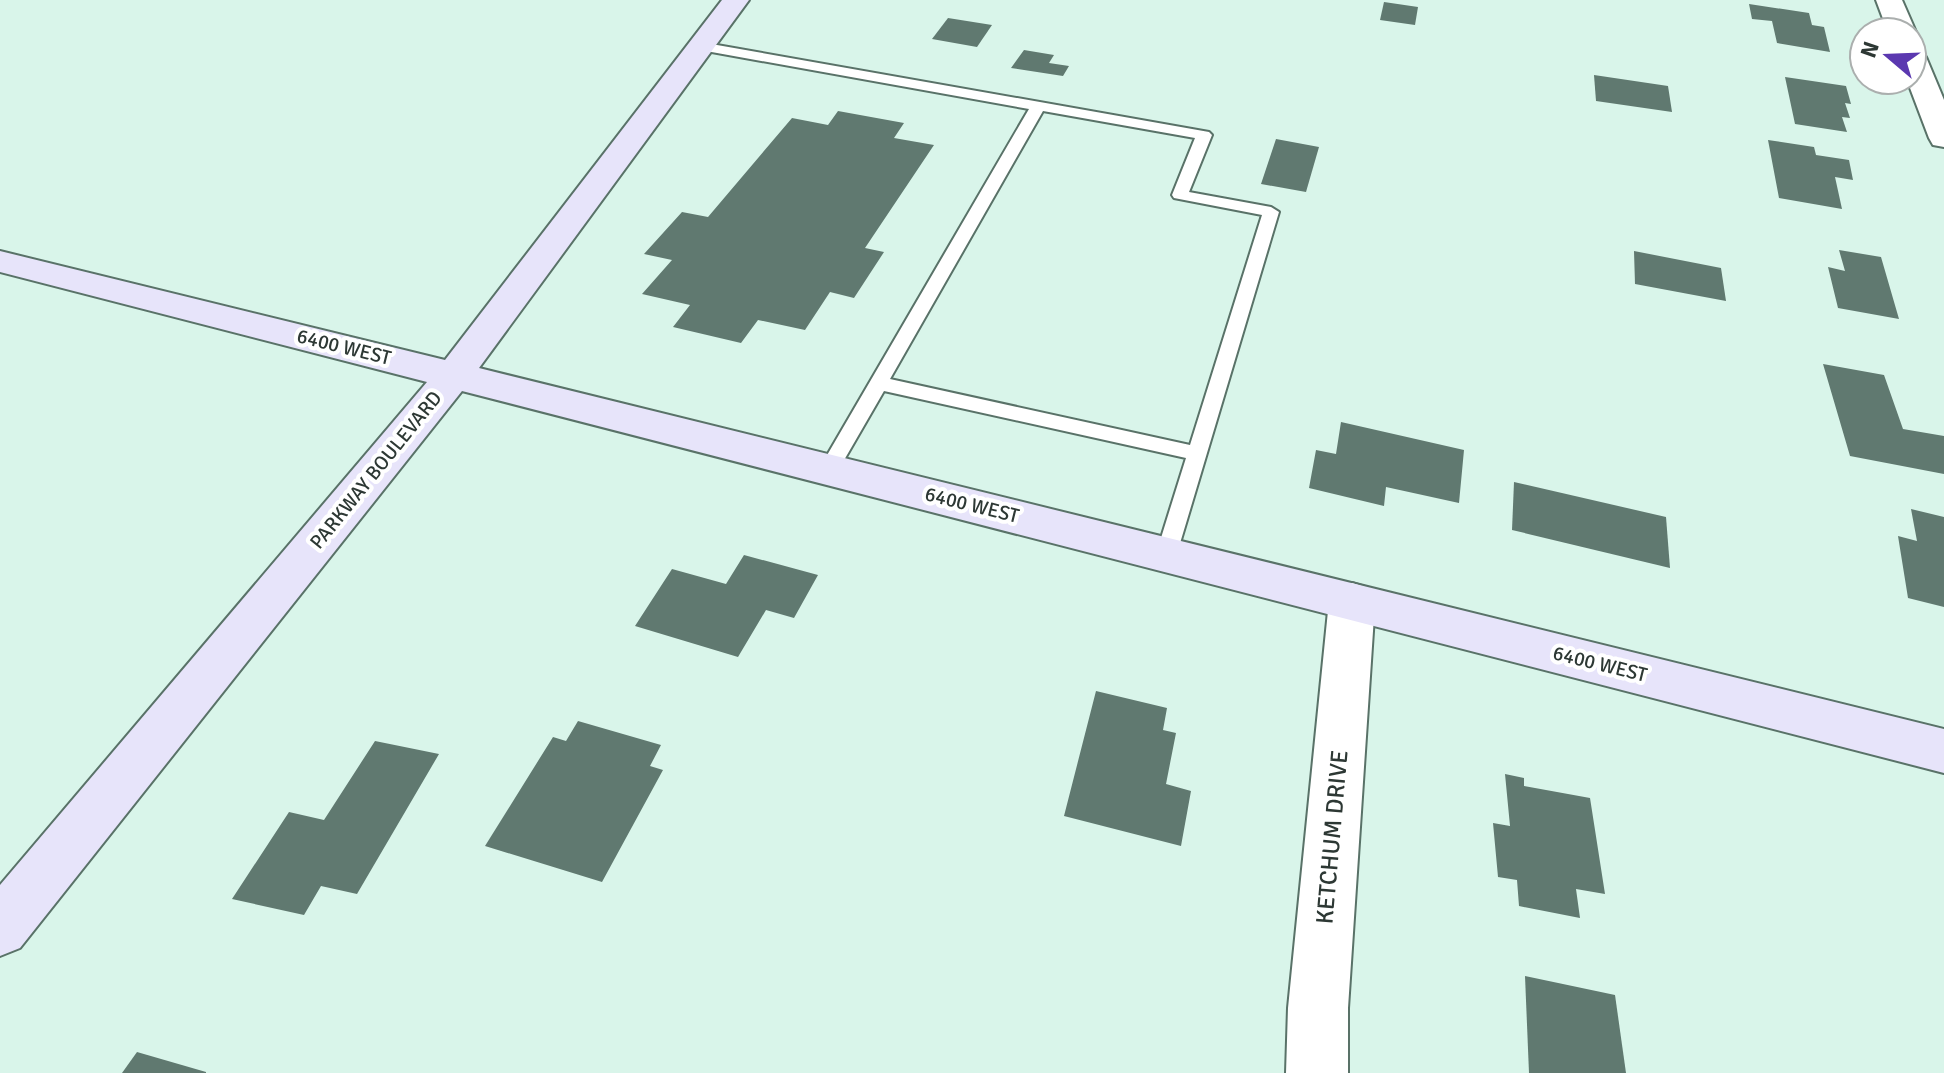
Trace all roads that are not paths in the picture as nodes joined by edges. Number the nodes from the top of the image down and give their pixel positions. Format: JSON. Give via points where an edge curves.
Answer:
{"nodes":[{"id":1,"x":736,"y":0,"type":"edge"},
{"id":2,"x":700,"y":46,"type":"junction"},
{"id":3,"x":1927,"y":96,"type":"edge"},
{"id":4,"x":1038,"y":106,"type":"junction"},
{"id":5,"x":1944,"y":138,"type":"edge"},
{"id":6,"x":0,"y":261,"type":"edge"},
{"id":7,"x":455,"y":374,"type":"junction"},
{"id":8,"x":878,"y":383,"type":"junction"},
{"id":9,"x":1199,"y":454,"type":"junction"},
{"id":10,"x":829,"y":469,"type":"junction"},
{"id":11,"x":1167,"y":554,"type":"junction"},
{"id":12,"x":1352,"y":601,"type":"junction"},
{"id":13,"x":1944,"y":751,"type":"edge"},
{"id":14,"x":0,"y":928,"type":"edge"},
{"id":15,"x":1317,"y":1073,"type":"edge"}],
"edges":[{"from":1,"to":2,"type":"street","name":"PARKWAY BOULEVARD"},
{"from":2,"to":4,"type":"lane"},
{"from":2,"to":7,"type":"street","name":"PARKWAY BOULEVARD"},
{"from":3,"to":5,"type":"street"},
{"from":4,"to":8,"type":"lane"},
{"from":4,"to":9,"type":"lane","via":[[1204,135],[1180,195],[1271,212]]},
{"from":6,"to":7,"type":"street","name":"6400 WEST"},
{"from":7,"to":10,"type":"street","name":"6400 WEST"},
{"from":7,"to":14,"type":"street","name":"PARKWAY BOULEVARD"},
{"from":8,"to":9,"type":"lane"},
{"from":8,"to":10,"type":"lane"},
{"from":9,"to":11,"type":"lane"},
{"from":10,"to":11,"type":"street","name":"6400 WEST"},
{"from":11,"to":12,"type":"street","name":"6400 WEST"},
{"from":12,"to":13,"type":"street","name":"6400 WEST"},
{"from":12,"to":15,"type":"street","name":"KETCHUM DRIVE"}]}
